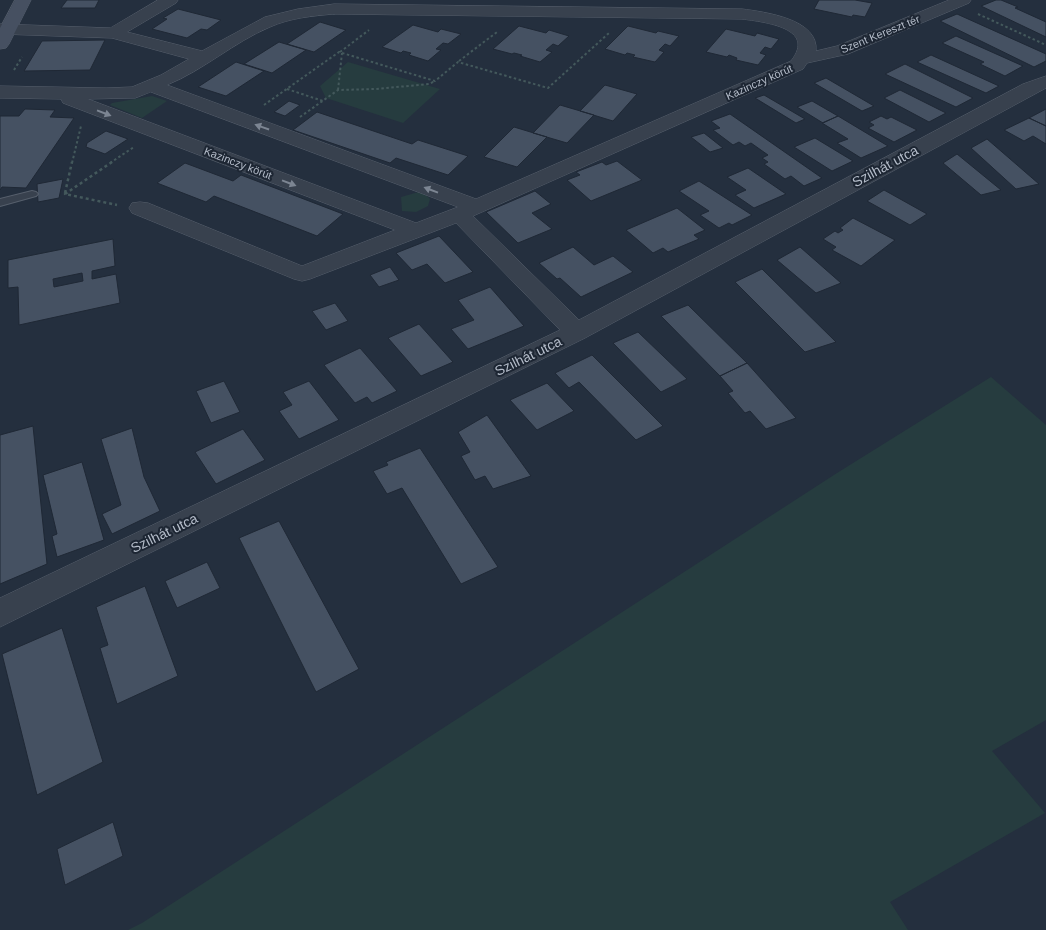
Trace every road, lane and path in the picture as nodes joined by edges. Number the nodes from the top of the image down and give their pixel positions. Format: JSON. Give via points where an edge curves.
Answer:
{"nodes":[{"id":1,"x":23,"y":0,"type":"edge"},
{"id":2,"x":170,"y":0,"type":"edge"},
{"id":3,"x":959,"y":2,"type":"edge"},
{"id":4,"x":320,"y":5,"type":"edge"},
{"id":5,"x":544,"y":6,"type":"edge"},
{"id":6,"x":523,"y":12,"type":"junction"},
{"id":7,"x":632,"y":13,"type":"junction"},
{"id":8,"x":4,"y":29,"type":"edge"},
{"id":9,"x":113,"y":33,"type":"junction"},
{"id":10,"x":0,"y":44,"type":"edge"},
{"id":11,"x":1046,"y":45,"type":"edge"},
{"id":12,"x":342,"y":53,"type":"junction"},
{"id":13,"x":206,"y":58,"type":"junction"},
{"id":14,"x":803,"y":59,"type":"junction"},
{"id":15,"x":458,"y":62,"type":"junction"},
{"id":16,"x":435,"y":81,"type":"junction"},
{"id":17,"x":1046,"y":81,"type":"edge"},
{"id":18,"x":152,"y":86,"type":"junction"},
{"id":19,"x":286,"y":89,"type":"junction"},
{"id":20,"x":338,"y":90,"type":"junction"},
{"id":21,"x":0,"y":92,"type":"edge"},
{"id":22,"x":59,"y":94,"type":"junction"},
{"id":23,"x":323,"y":101,"type":"junction"},
{"id":24,"x":86,"y":106,"type":"junction"},
{"id":25,"x":300,"y":117,"type":"dead end"},
{"id":26,"x":245,"y":120,"type":"junction"},
{"id":27,"x":155,"y":132,"type":"junction"},
{"id":28,"x":32,"y":194,"type":"dead end"},
{"id":29,"x":65,"y":194,"type":"junction"},
{"id":30,"x":0,"y":204,"type":"edge"},
{"id":31,"x":140,"y":208,"type":"joint"},
{"id":32,"x":468,"y":210,"type":"junction"},
{"id":33,"x":417,"y":231,"type":"junction"},
{"id":34,"x":576,"y":332,"type":"junction"},
{"id":35,"x":0,"y":613,"type":"edge"}],
"edges":[{"from":1,"to":8,"type":"main road"},
{"from":2,"to":9,"type":"street"},
{"from":3,"to":11,"type":"path"},
{"from":3,"to":14,"type":"street","name":"Szent Kereszt tér","via":[[842,50]]},
{"from":4,"to":6,"type":"street","name":"Kazinczy körút"},
{"from":4,"to":13,"type":"street","name":"Kazinczy körút","via":[[262,24]]},
{"from":5,"to":6,"type":"street","name":"Kazinczy körút"},
{"from":5,"to":7,"type":"street","name":"Kazinczy körút"},
{"from":6,"to":15,"type":"path"},
{"from":7,"to":14,"type":"street","name":"Kazinczy körút","via":[[742,14],[775,19],[805,37],[809,46]]},
{"from":7,"to":15,"type":"path","via":[[548,88]]},
{"from":8,"to":9,"type":"street"},
{"from":8,"to":10,"type":"main road"},
{"from":9,"to":13,"type":"street"},
{"from":12,"to":16,"type":"path"},
{"from":12,"to":19,"type":"path"},
{"from":12,"to":20,"type":"path"},
{"from":13,"to":18,"type":"street","name":"Kazinczy körút"},
{"from":14,"to":32,"type":"street","name":"Kazinczy körút","via":[[797,65]]},
{"from":15,"to":16,"type":"path"},
{"from":16,"to":20,"type":"path","via":[[376,90]]},
{"from":17,"to":34,"type":"street","name":"Szilhát utca"},
{"from":18,"to":22,"type":"street","name":"Kazinczy körút","via":[[125,92]]},
{"from":18,"to":26,"type":"street"},
{"from":19,"to":23,"type":"path"},
{"from":19,"to":26,"type":"path"},
{"from":20,"to":23,"type":"path"},
{"from":21,"to":22,"type":"street","name":"Kazinczy körút"},
{"from":22,"to":24,"type":"street","name":"Kazinczy körút"},
{"from":23,"to":25,"type":"path"},
{"from":24,"to":27,"type":"street","name":"Kazinczy körút","one_way":true},
{"from":24,"to":29,"type":"path"},
{"from":32,"to":26,"type":"street","one_way":true},
{"from":27,"to":29,"type":"path"},
{"from":27,"to":33,"type":"street","name":"Kazinczy körút","one_way":true},
{"from":28,"to":30,"type":"lane"},
{"from":29,"to":31,"type":"path"},
{"from":31,"to":33,"type":"street","name":"Kazinczy körút","via":[[302,274]]},
{"from":32,"to":33,"type":"street","name":"Kazinczy körút"},
{"from":32,"to":34,"type":"street"},
{"from":34,"to":35,"type":"street","name":"Szilhát utca"}]}
